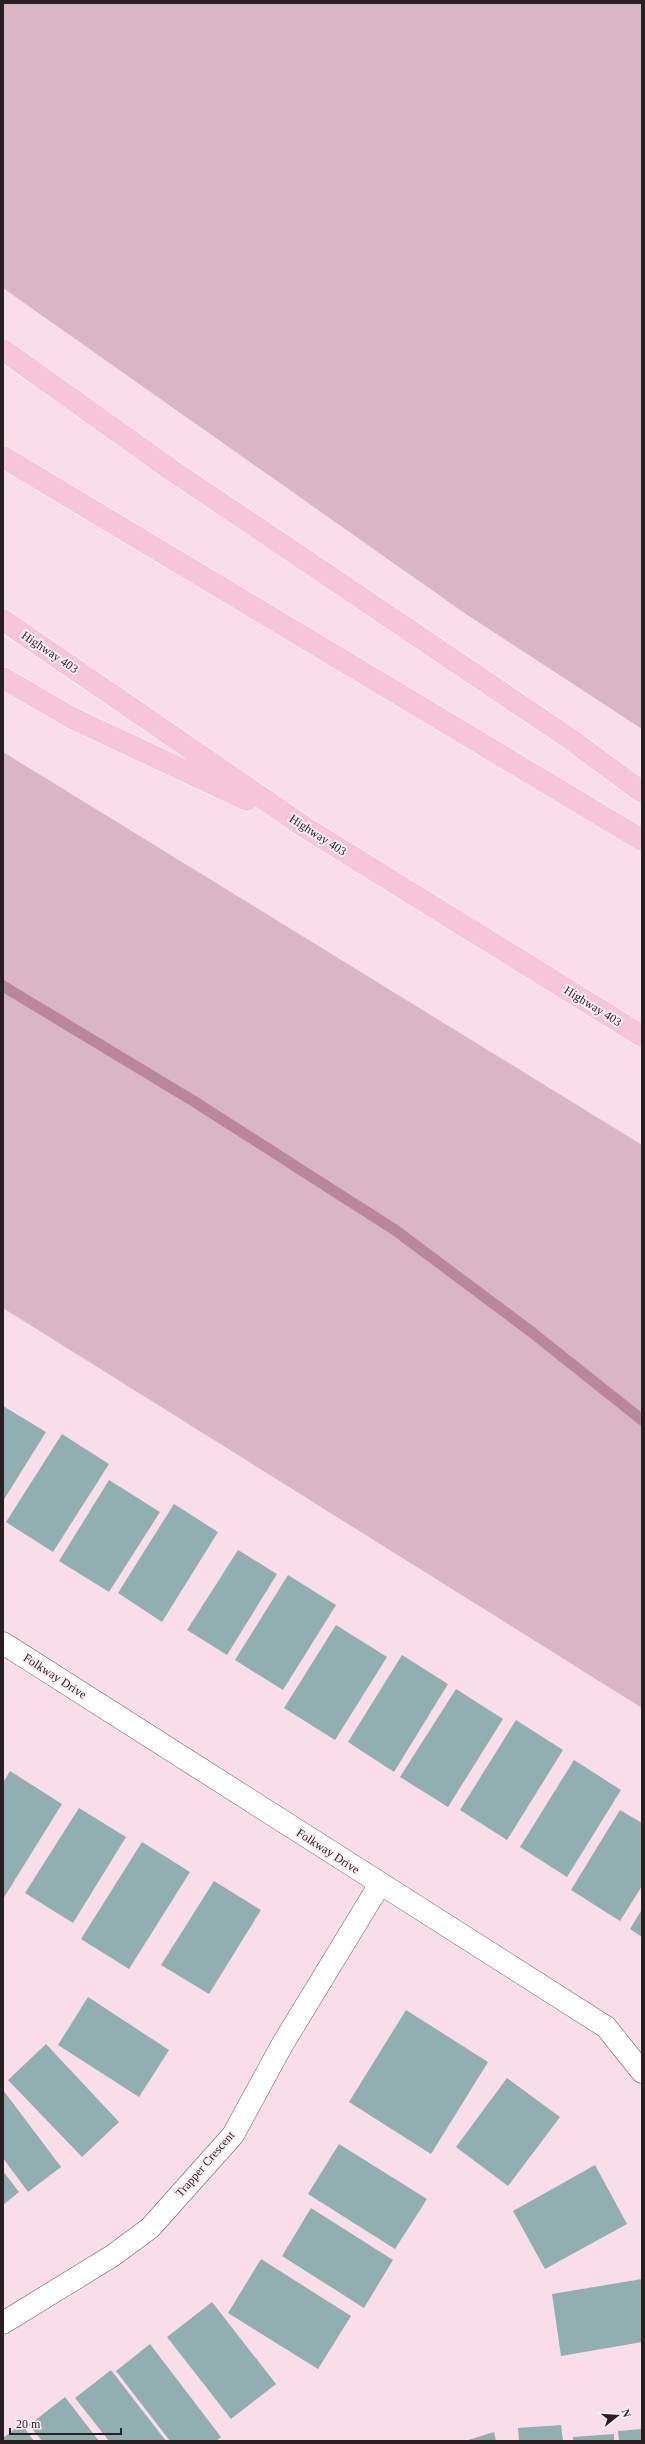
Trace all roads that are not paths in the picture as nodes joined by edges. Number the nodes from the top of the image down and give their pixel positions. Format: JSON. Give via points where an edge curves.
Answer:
{"nodes":[{"id":1,"x":3,"y":350,"type":"edge"},
{"id":2,"x":3,"y":457,"type":"edge"},
{"id":3,"x":3,"y":620,"type":"edge"},
{"id":4,"x":3,"y":678,"type":"edge"},
{"id":5,"x":642,"y":792,"type":"edge"},
{"id":6,"x":306,"y":828,"type":"junction"},
{"id":7,"x":642,"y":840,"type":"edge"},
{"id":8,"x":642,"y":1036,"type":"edge"},
{"id":9,"x":3,"y":1643,"type":"edge"},
{"id":10,"x":380,"y":1884,"type":"junction"},
{"id":11,"x":642,"y":2072,"type":"edge"},
{"id":12,"x":3,"y":2323,"type":"edge"}],
"edges":[{"from":1,"to":5,"type":"highway","via":[[170,469],[566,736]]},
{"from":2,"to":7,"type":"highway"},
{"from":3,"to":6,"type":"highway","name":"Highway 403"},
{"from":4,"to":6,"type":"highway","via":[[72,718]]},
{"from":6,"to":8,"type":"highway","name":"Highway 403"},
{"from":9,"to":10,"type":"street","name":"Folkway Drive"},
{"from":10,"to":11,"type":"street","name":"Folkway Drive","via":[[606,2027]]},
{"from":10,"to":12,"type":"street","name":"Trapper Crescent","via":[[282,2045],[233,2135],[150,2228],[112,2256]]}]}
